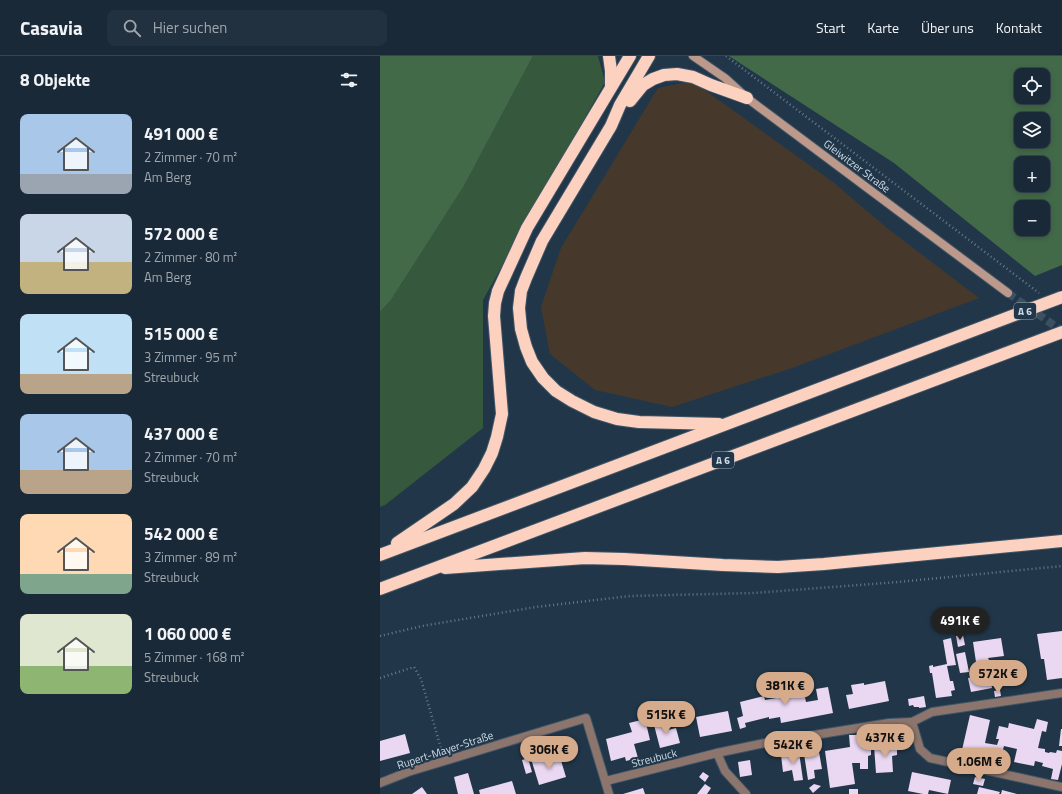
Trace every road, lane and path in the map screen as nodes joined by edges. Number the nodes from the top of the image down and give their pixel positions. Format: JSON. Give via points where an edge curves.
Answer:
{"nodes":[{"id":1,"x":609,"y":56,"type":"edge"},
{"id":2,"x":630,"y":56,"type":"edge"},
{"id":3,"x":649,"y":56,"type":"edge"},
{"id":4,"x":693,"y":56,"type":"edge"},
{"id":5,"x":726,"y":56,"type":"edge"},
{"id":6,"x":611,"y":87,"type":"junction"},
{"id":7,"x":747,"y":98,"type":"junction"},
{"id":8,"x":611,"y":126,"type":"junction"},
{"id":9,"x":1008,"y":293,"type":"tunnel mouth"},
{"id":10,"x":1045,"y":297,"type":"dead end"},
{"id":11,"x":1062,"y":297,"type":"edge"},
{"id":12,"x":1062,"y":332,"type":"edge"},
{"id":13,"x":726,"y":424,"type":"junction"},
{"id":14,"x":1062,"y":542,"type":"edge"},
{"id":15,"x":381,"y":554,"type":"edge"},
{"id":16,"x":1062,"y":566,"type":"edge"},
{"id":17,"x":432,"y":569,"type":"junction"},
{"id":18,"x":380,"y":589,"type":"edge"},
{"id":19,"x":380,"y":636,"type":"edge"},
{"id":20,"x":380,"y":678,"type":"edge"},
{"id":21,"x":1062,"y":693,"type":"edge"},
{"id":22,"x":912,"y":722,"type":"junction"},
{"id":23,"x":717,"y":753,"type":"junction"},
{"id":24,"x":445,"y":760,"type":"junction"},
{"id":25,"x":606,"y":781,"type":"junction"},
{"id":26,"x":380,"y":783,"type":"edge"},
{"id":27,"x":1062,"y":787,"type":"edge"},
{"id":28,"x":609,"y":794,"type":"edge"},
{"id":29,"x":746,"y":794,"type":"edge"}],
"edges":[{"from":1,"to":6,"type":"highway"},
{"from":2,"to":6,"type":"highway"},
{"from":3,"to":8,"type":"highway","via":[[620,105]]},
{"from":4,"to":7,"type":"main road","name":"Gleiwitzer Straße"},
{"from":5,"to":10,"type":"path"},
{"from":6,"to":15,"type":"highway","via":[[527,228],[494,303],[502,414],[492,453],[484,470],[472,487],[454,504]]},
{"from":7,"to":8,"type":"highway","via":[[693,77],[664,75],[643,85]]},
{"from":7,"to":9,"type":"main road","name":"Gleiwitzer Straße"},
{"from":8,"to":13,"type":"highway","number":"A 6","via":[[542,241],[521,291],[518,308],[526,348],[543,378],[556,391],[594,412],[638,422]]},
{"from":11,"to":13,"type":"highway","number":"A 6","bridge":true},
{"from":12,"to":17,"type":"highway","number":"A 6"},
{"from":13,"to":15,"type":"highway","number":"A 6"},
{"from":14,"to":17,"type":"highway","via":[[778,567],[585,558]]},
{"from":16,"to":19,"type":"path","via":[[754,593],[630,596],[536,607],[422,626]]},
{"from":17,"to":18,"type":"highway","number":"A 6"},
{"from":20,"to":24,"type":"path","via":[[414,667],[422,680]]},
{"from":21,"to":22,"type":"street","via":[[932,712]]},
{"from":22,"to":23,"type":"street","name":"Streubuck","via":[[881,724]]},
{"from":22,"to":27,"type":"street","via":[[920,749],[930,758]]},
{"from":23,"to":25,"type":"street","name":"Streubuck"},
{"from":23,"to":29,"type":"street","via":[[725,771]]},
{"from":24,"to":25,"type":"street","name":"Rupert-Mayer-Straße","via":[[586,718]]},
{"from":24,"to":26,"type":"street","name":"Rupert-Mayer-Straße"},
{"from":25,"to":28,"type":"street"}]}
